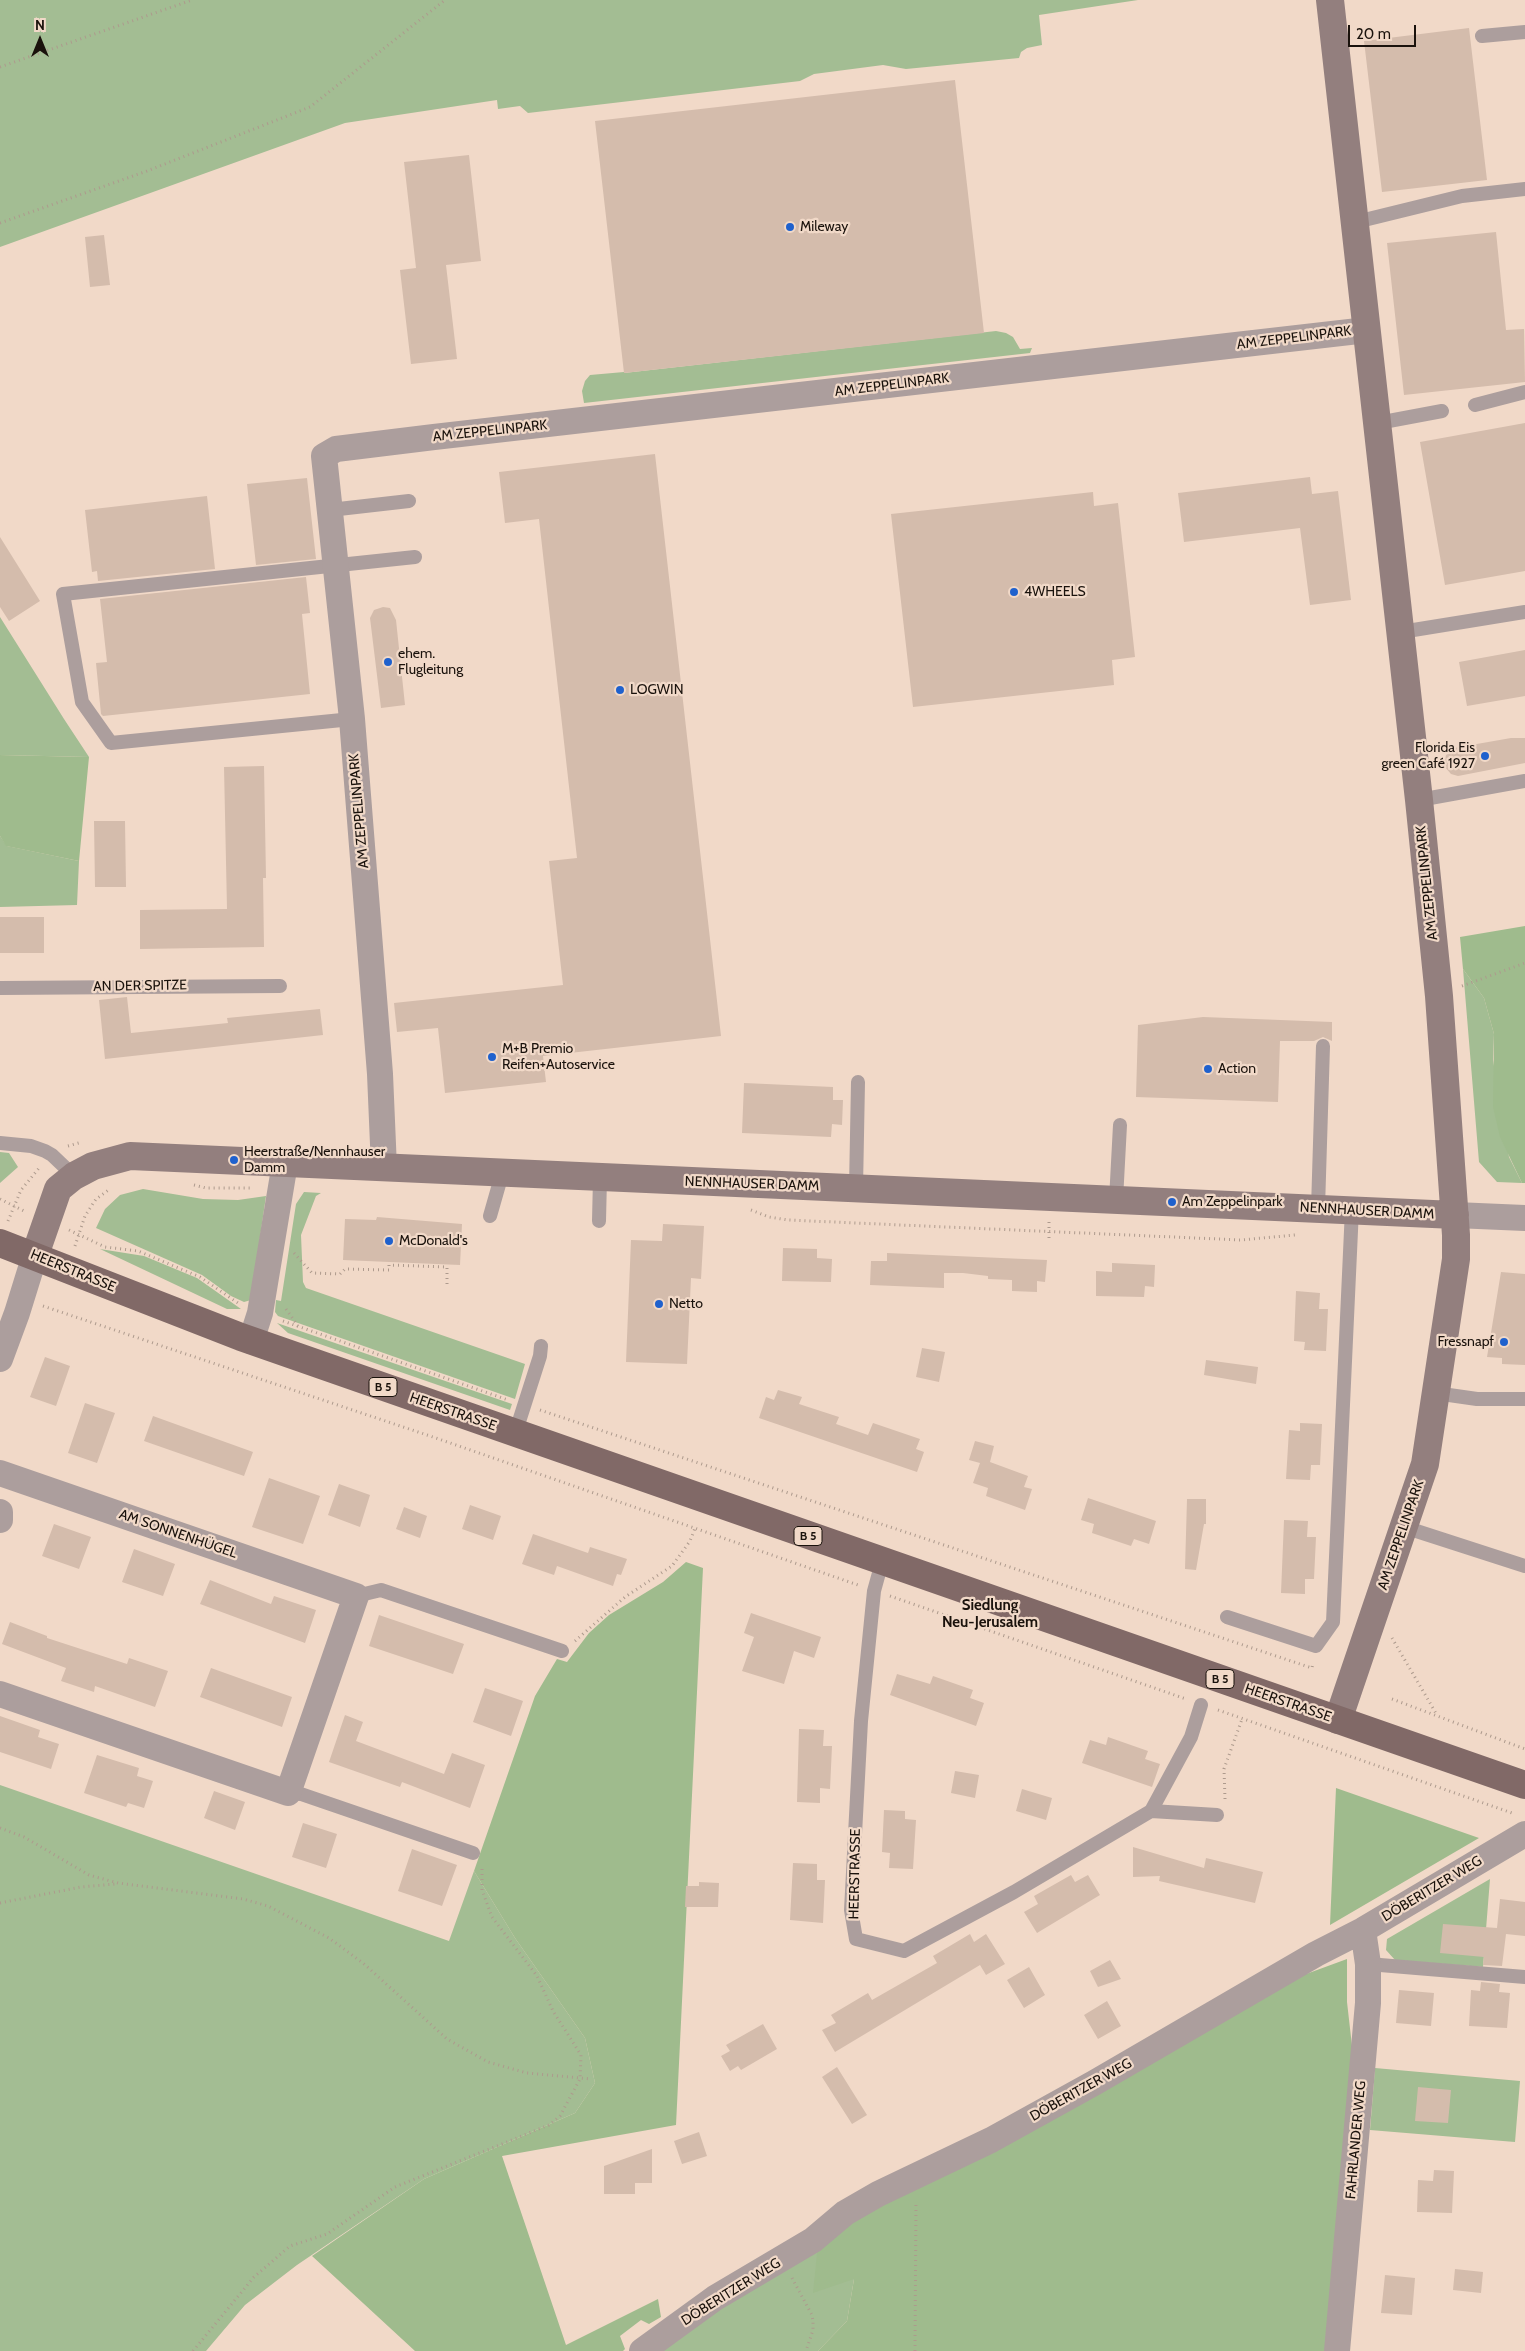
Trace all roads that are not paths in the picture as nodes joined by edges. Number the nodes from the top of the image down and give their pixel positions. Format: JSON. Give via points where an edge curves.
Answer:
{"nodes":[{"id":1,"x":1330,"y":0,"type":"edge"},
{"id":2,"x":1525,"y":32,"type":"edge"},
{"id":3,"x":1482,"y":36,"type":"dead end"},
{"id":4,"x":1525,"y":189,"type":"edge"},
{"id":5,"x":1356,"y":222,"type":"junction"},
{"id":6,"x":1368,"y":330,"type":"junction"},
{"id":7,"x":1525,"y":392,"type":"edge"},
{"id":8,"x":1475,"y":405,"type":"dead end"},
{"id":9,"x":1442,"y":411,"type":"dead end"},
{"id":10,"x":1378,"y":423,"type":"junction"},
{"id":11,"x":409,"y":501,"type":"dead end"},
{"id":12,"x":330,"y":510,"type":"junction"},
{"id":13,"x":415,"y":557,"type":"dead end"},
{"id":14,"x":336,"y":564,"type":"junction"},
{"id":15,"x":1525,"y":612,"type":"edge"},
{"id":16,"x":1401,"y":632,"type":"junction"},
{"id":17,"x":352,"y":719,"type":"junction"},
{"id":18,"x":1525,"y":782,"type":"edge"},
{"id":19,"x":1419,"y":800,"type":"junction"},
{"id":20,"x":280,"y":986,"type":"dead end"},
{"id":21,"x":0,"y":988,"type":"edge"},
{"id":22,"x":1323,"y":1046,"type":"dead end"},
{"id":23,"x":858,"y":1082,"type":"dead end"},
{"id":24,"x":1120,"y":1125,"type":"dead end"},
{"id":25,"x":0,"y":1142,"type":"edge"},
{"id":26,"x":285,"y":1163,"type":"junction"},
{"id":27,"x":384,"y":1168,"type":"junction"},
{"id":28,"x":502,"y":1174,"type":"junction"},
{"id":29,"x":74,"y":1176,"type":"junction"},
{"id":30,"x":600,"y":1178,"type":"junction"},
{"id":31,"x":856,"y":1188,"type":"junction"},
{"id":32,"x":1116,"y":1200,"type":"junction"},
{"id":33,"x":1318,"y":1208,"type":"junction"},
{"id":34,"x":1352,"y":1209,"type":"junction"},
{"id":35,"x":1455,"y":1215,"type":"junction"},
{"id":36,"x":490,"y":1216,"type":"dead end"},
{"id":37,"x":1525,"y":1218,"type":"edge"},
{"id":38,"x":599,"y":1221,"type":"dead end"},
{"id":39,"x":0,"y":1243,"type":"edge"},
{"id":40,"x":35,"y":1255,"type":"junction"},
{"id":41,"x":251,"y":1341,"type":"junction"},
{"id":42,"x":541,"y":1346,"type":"dead end"},
{"id":43,"x":0,"y":1359,"type":"edge"},
{"id":44,"x":1435,"y":1393,"type":"junction"},
{"id":45,"x":1525,"y":1400,"type":"edge"},
{"id":46,"x":515,"y":1434,"type":"junction"},
{"id":47,"x":0,"y":1473,"type":"edge"},
{"id":48,"x":0,"y":1512,"type":"edge"},
{"id":49,"x":0,"y":1520,"type":"edge"},
{"id":50,"x":1404,"y":1527,"type":"junction"},
{"id":51,"x":882,"y":1562,"type":"junction"},
{"id":52,"x":1525,"y":1566,"type":"edge"},
{"id":53,"x":356,"y":1596,"type":"junction"},
{"id":54,"x":1227,"y":1617,"type":"dead end"},
{"id":55,"x":562,"y":1651,"type":"road end"},
{"id":56,"x":0,"y":1694,"type":"edge"},
{"id":57,"x":1201,"y":1705,"type":"road end"},
{"id":58,"x":1338,"y":1720,"type":"junction"},
{"id":59,"x":1525,"y":1786,"type":"edge"},
{"id":60,"x":288,"y":1793,"type":"junction"},
{"id":61,"x":1152,"y":1811,"type":"junction"},
{"id":62,"x":1216,"y":1815,"type":"road end"},
{"id":63,"x":1520,"y":1824,"type":"edge"},
{"id":64,"x":477,"y":1857,"type":"road end"},
{"id":65,"x":1363,"y":1930,"type":"junction"},
{"id":66,"x":1368,"y":1964,"type":"junction"},
{"id":67,"x":1525,"y":1977,"type":"edge"},
{"id":68,"x":642,"y":2351,"type":"edge"},
{"id":69,"x":1336,"y":2351,"type":"edge"}],
"edges":[{"from":1,"to":5,"type":"main road","name":"AM ZEPPELINPARK"},
{"from":2,"to":3,"type":"lane"},
{"from":4,"to":5,"type":"lane","via":[[1462,196]]},
{"from":5,"to":6,"type":"main road","name":"AM ZEPPELINPARK"},
{"from":6,"to":10,"type":"main road","name":"AM ZEPPELINPARK"},
{"from":6,"to":12,"type":"street","name":"AM ZEPPELINPARK","via":[[336,449],[324,456]]},
{"from":7,"to":8,"type":"lane"},
{"from":9,"to":10,"type":"lane"},
{"from":10,"to":16,"type":"main road","name":"AM ZEPPELINPARK"},
{"from":11,"to":12,"type":"lane"},
{"from":12,"to":14,"type":"street","name":"AM ZEPPELINPARK"},
{"from":13,"to":14,"type":"lane"},
{"from":14,"to":17,"type":"street","name":"AM ZEPPELINPARK"},
{"from":14,"to":17,"type":"lane","via":[[63,594],[82,702],[111,742]]},
{"from":15,"to":16,"type":"lane"},
{"from":16,"to":19,"type":"main road","name":"AM ZEPPELINPARK"},
{"from":17,"to":27,"type":"street","name":"AM ZEPPELINPARK","via":[[380,1074]]},
{"from":18,"to":19,"type":"lane"},
{"from":19,"to":35,"type":"main road","name":"AM ZEPPELINPARK","via":[[1439,996]]},
{"from":20,"to":21,"type":"lane","name":"AN DER SPITZE"},
{"from":22,"to":33,"type":"lane"},
{"from":23,"to":31,"type":"lane"},
{"from":24,"to":32,"type":"lane"},
{"from":25,"to":29,"type":"lane","via":[[31,1146],[52,1154]]},
{"from":26,"to":27,"type":"main road","name":"NENNHAUSER DAMM"},
{"from":26,"to":29,"type":"main road","name":"NENNHAUSER DAMM","via":[[130,1156],[93,1166]]},
{"from":26,"to":41,"type":"street","via":[[271,1308]]},
{"from":27,"to":28,"type":"main road","name":"NENNHAUSER DAMM"},
{"from":28,"to":30,"type":"main road","name":"NENNHAUSER DAMM"},
{"from":28,"to":36,"type":"lane"},
{"from":29,"to":40,"type":"main road","name":"NENNHAUSER DAMM","via":[[58,1189]]},
{"from":30,"to":31,"type":"main road","name":"NENNHAUSER DAMM"},
{"from":30,"to":38,"type":"lane"},
{"from":31,"to":32,"type":"main road","name":"NENNHAUSER DAMM"},
{"from":32,"to":33,"type":"main road","name":"NENNHAUSER DAMM"},
{"from":33,"to":34,"type":"main road","name":"NENNHAUSER DAMM"},
{"from":34,"to":35,"type":"main road","name":"NENNHAUSER DAMM"},
{"from":34,"to":54,"type":"lane","via":[[1333,1622],[1316,1646]]},
{"from":35,"to":37,"type":"street","name":"NENNHAUSER DAMM"},
{"from":35,"to":44,"type":"main road","name":"AM ZEPPELINPARK","via":[[1456,1259]]},
{"from":39,"to":40,"type":"main road","name":"HEERSTRASSE","number":"B 5"},
{"from":40,"to":41,"type":"main road","name":"HEERSTRASSE","number":"B 5"},
{"from":40,"to":43,"type":"street"},
{"from":41,"to":46,"type":"main road","name":"HEERSTRASSE","number":"B 5"},
{"from":42,"to":46,"type":"lane"},
{"from":44,"to":45,"type":"lane","via":[[1477,1399]]},
{"from":44,"to":50,"type":"main road","name":"AM ZEPPELINPARK","via":[[1425,1464]]},
{"from":46,"to":51,"type":"main road","name":"HEERSTRASSE","number":"B 5"},
{"from":47,"to":53,"type":"street","name":"AM SONNENHÜGEL"},
{"from":48,"to":49,"type":"street"},
{"from":50,"to":52,"type":"lane"},
{"from":50,"to":58,"type":"main road","name":"AM ZEPPELINPARK"},
{"from":51,"to":58,"type":"main road","name":"HEERSTRASSE","number":"B 5"},
{"from":51,"to":61,"type":"lane","name":"HEERSTRASSE","via":[[874,1591],[861,1721],[851,1910],[856,1938],[904,1950],[1014,1892]]},
{"from":53,"to":55,"type":"lane","via":[[381,1590]]},
{"from":53,"to":60,"type":"street"},
{"from":56,"to":60,"type":"street"},
{"from":57,"to":61,"type":"lane","via":[[1191,1737]]},
{"from":58,"to":59,"type":"main road","name":"HEERSTRASSE","number":"B 5"},
{"from":60,"to":64,"type":"lane","via":[[301,1794]]},
{"from":61,"to":62,"type":"lane"},
{"from":63,"to":65,"type":"street","name":"DÖBERITZER WEG"},
{"from":65,"to":66,"type":"street","name":"FAHRLANDER WEG"},
{"from":65,"to":68,"type":"street","name":"DÖBERITZER WEG","via":[[991,2140],[845,2213],[813,2240],[715,2298]]},
{"from":66,"to":67,"type":"lane"},
{"from":66,"to":69,"type":"street","name":"FAHRLANDER WEG","via":[[1368,2003]]}]}
